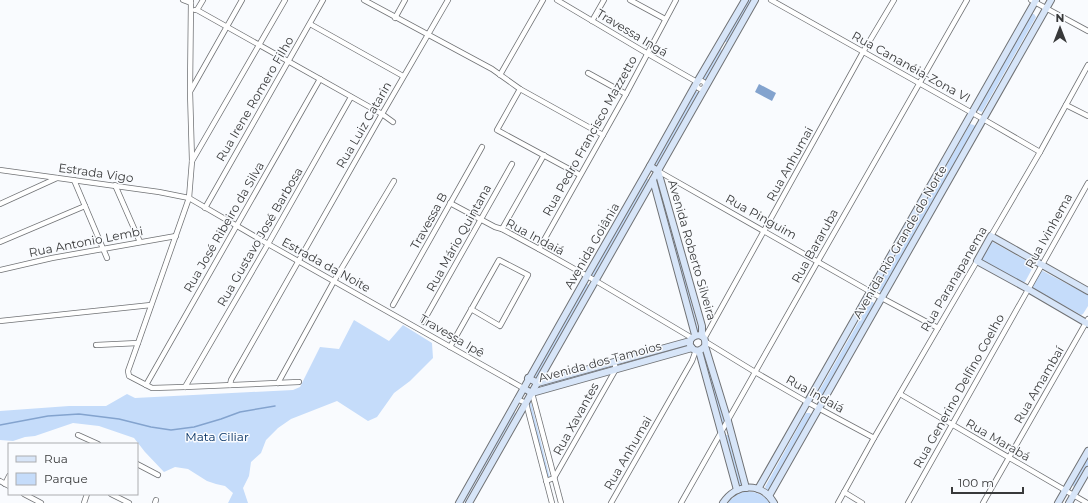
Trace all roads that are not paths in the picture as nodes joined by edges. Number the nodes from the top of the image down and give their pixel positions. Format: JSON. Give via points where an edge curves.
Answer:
{"nodes":[{"id":1,"x":183,"y":0,"type":"edge"},
{"id":2,"x":203,"y":0,"type":"edge"},
{"id":3,"x":242,"y":0,"type":"edge"},
{"id":4,"x":285,"y":0,"type":"edge"},
{"id":5,"x":323,"y":0,"type":"edge"},
{"id":6,"x":365,"y":0,"type":"edge"},
{"id":7,"x":405,"y":0,"type":"edge"},
{"id":8,"x":448,"y":0,"type":"edge"},
{"id":9,"x":543,"y":0,"type":"edge"},
{"id":10,"x":557,"y":0,"type":"edge"},
{"id":11,"x":604,"y":0,"type":"edge"},
{"id":12,"x":630,"y":0,"type":"edge"},
{"id":13,"x":676,"y":0,"type":"edge"},
{"id":14,"x":745,"y":0,"type":"edge"},
{"id":15,"x":755,"y":0,"type":"edge"},
{"id":16,"x":771,"y":0,"type":"edge"},
{"id":17,"x":894,"y":0,"type":"edge"},
{"id":18,"x":967,"y":0,"type":"edge"},
{"id":19,"x":1051,"y":0,"type":"edge"},
{"id":20,"x":191,"y":1,"type":"edge"},
{"id":21,"x":1034,"y":1,"type":"edge"},
{"id":22,"x":1046,"y":8,"type":"junction"},
{"id":23,"x":191,"y":10,"type":"junction"},
{"id":24,"x":197,"y":10,"type":"junction"},
{"id":25,"x":395,"y":18,"type":"junction"},
{"id":26,"x":665,"y":19,"type":"junction"},
{"id":27,"x":592,"y":21,"type":"junction"},
{"id":28,"x":310,"y":24,"type":"junction"},
{"id":29,"x":227,"y":26,"type":"junction"},
{"id":30,"x":1088,"y":32,"type":"edge"},
{"id":31,"x":428,"y":35,"type":"junction"},
{"id":32,"x":720,"y":43,"type":"junction"},
{"id":33,"x":259,"y":45,"type":"junction"},
{"id":34,"x":728,"y":48,"type":"junction"},
{"id":35,"x":863,"y":52,"type":"junction"},
{"id":36,"x":648,"y":54,"type":"junction"},
{"id":37,"x":288,"y":61,"type":"junction"},
{"id":38,"x":1088,"y":65,"type":"edge"},
{"id":39,"x":588,"y":73,"type":"dead end"},
{"id":40,"x":500,"y":75,"type":"junction"},
{"id":41,"x":403,"y":76,"type":"junction"},
{"id":42,"x":320,"y":79,"type":"junction"},
{"id":43,"x":697,"y":82,"type":"junction"},
{"id":44,"x":919,"y":83,"type":"junction"},
{"id":45,"x":705,"y":87,"type":"junction"},
{"id":46,"x":520,"y":89,"type":"junction"},
{"id":47,"x":190,"y":91,"type":"junction"},
{"id":48,"x":626,"y":94,"type":"junction"},
{"id":49,"x":351,"y":96,"type":"junction"},
{"id":50,"x":1066,"y":104,"type":"junction"},
{"id":51,"x":971,"y":112,"type":"junction"},
{"id":52,"x":382,"y":114,"type":"junction"},
{"id":53,"x":1088,"y":116,"type":"edge"},
{"id":54,"x":983,"y":119,"type":"junction"},
{"id":55,"x":393,"y":122,"type":"dead end"},
{"id":56,"x":604,"y":135,"type":"junction"},
{"id":57,"x":482,"y":147,"type":"dead end"},
{"id":58,"x":1040,"y":152,"type":"junction"},
{"id":59,"x":544,"y":155,"type":"junction"},
{"id":60,"x":192,"y":161,"type":"junction"},
{"id":61,"x":512,"y":164,"type":"dead end"},
{"id":62,"x":650,"y":166,"type":"junction"},
{"id":63,"x":0,"y":170,"type":"edge"},
{"id":64,"x":658,"y":171,"type":"junction"},
{"id":65,"x":580,"y":175,"type":"junction"},
{"id":66,"x":645,"y":175,"type":"junction"},
{"id":67,"x":58,"y":178,"type":"junction"},
{"id":68,"x":74,"y":180,"type":"junction"},
{"id":69,"x":653,"y":180,"type":"junction"},
{"id":70,"x":394,"y":181,"type":"dead end"},
{"id":71,"x":1088,"y":183,"type":"edge"},
{"id":72,"x":115,"y":185,"type":"junction"},
{"id":73,"x":189,"y":198,"type":"junction"},
{"id":74,"x":450,"y":203,"type":"junction"},
{"id":75,"x":0,"y":204,"type":"edge"},
{"id":76,"x":84,"y":206,"type":"junction"},
{"id":77,"x":205,"y":208,"type":"junction"},
{"id":78,"x":481,"y":220,"type":"junction"},
{"id":79,"x":236,"y":226,"type":"junction"},
{"id":80,"x":502,"y":229,"type":"junction"},
{"id":81,"x":764,"y":230,"type":"junction"},
{"id":82,"x":176,"y":236,"type":"junction"},
{"id":83,"x":991,"y":236,"type":"junction"},
{"id":84,"x":0,"y":242,"type":"edge"},
{"id":85,"x":140,"y":242,"type":"junction"},
{"id":86,"x":268,"y":244,"type":"junction"},
{"id":87,"x":539,"y":249,"type":"junction"},
{"id":88,"x":103,"y":250,"type":"junction"},
{"id":89,"x":107,"y":258,"type":"dead end"},
{"id":90,"x":298,"y":261,"type":"junction"},
{"id":91,"x":818,"y":261,"type":"junction"},
{"id":92,"x":977,"y":261,"type":"junction"},
{"id":93,"x":1042,"y":265,"type":"junction"},
{"id":94,"x":0,"y":270,"type":"edge"},
{"id":95,"x":586,"y":276,"type":"junction"},
{"id":96,"x":334,"y":281,"type":"junction"},
{"id":97,"x":596,"y":281,"type":"junction"},
{"id":98,"x":1028,"y":290,"type":"junction"},
{"id":99,"x":870,"y":291,"type":"junction"},
{"id":100,"x":1088,"y":291,"type":"edge"},
{"id":101,"x":882,"y":298,"type":"junction"},
{"id":102,"x":371,"y":302,"type":"joint"},
{"id":103,"x":151,"y":305,"type":"junction"},
{"id":104,"x":393,"y":305,"type":"dead end"},
{"id":105,"x":471,"y":310,"type":"junction"},
{"id":106,"x":0,"y":321,"type":"edge"},
{"id":107,"x":422,"y":322,"type":"dead end"},
{"id":108,"x":1087,"y":322,"type":"edge"},
{"id":109,"x":938,"y":328,"type":"junction"},
{"id":110,"x":692,"y":338,"type":"junction"},
{"id":111,"x":704,"y":341,"type":"junction"},
{"id":112,"x":138,"y":343,"type":"junction"},
{"id":113,"x":96,"y":345,"type":"dead end"},
{"id":114,"x":450,"y":346,"type":"junction"},
{"id":115,"x":696,"y":350,"type":"junction"},
{"id":116,"x":614,"y":362,"type":"junction"},
{"id":117,"x":616,"y":369,"type":"junction"},
{"id":118,"x":756,"y":372,"type":"junction"},
{"id":119,"x":528,"y":378,"type":"junction"},
{"id":120,"x":299,"y":382,"type":"dead end"},
{"id":121,"x":278,"y":383,"type":"junction"},
{"id":122,"x":538,"y":383,"type":"junction"},
{"id":123,"x":146,"y":385,"type":"junction"},
{"id":124,"x":230,"y":385,"type":"junction"},
{"id":125,"x":185,"y":388,"type":"junction"},
{"id":126,"x":523,"y":388,"type":"junction"},
{"id":127,"x":532,"y":393,"type":"junction"},
{"id":128,"x":900,"y":394,"type":"junction"},
{"id":129,"x":517,"y":399,"type":"junction"},
{"id":130,"x":807,"y":402,"type":"junction"},
{"id":131,"x":526,"y":403,"type":"junction"},
{"id":132,"x":819,"y":408,"type":"junction"},
{"id":133,"x":728,"y":421,"type":"junction"},
{"id":134,"x":952,"y":424,"type":"junction"},
{"id":135,"x":721,"y":432,"type":"junction"},
{"id":136,"x":78,"y":434,"type":"dead end"},
{"id":137,"x":874,"y":438,"type":"junction"},
{"id":138,"x":96,"y":443,"type":"edge"},
{"id":139,"x":1088,"y":451,"type":"edge"},
{"id":140,"x":1009,"y":458,"type":"junction"},
{"id":141,"x":138,"y":465,"type":"edge"},
{"id":142,"x":1088,"y":470,"type":"edge"},
{"id":143,"x":158,"y":475,"type":"dead end"},
{"id":144,"x":554,"y":478,"type":"junction"},
{"id":145,"x":0,"y":481,"type":"edge"},
{"id":146,"x":546,"y":481,"type":"junction"},
{"id":147,"x":7,"y":485,"type":"edge"},
{"id":148,"x":746,"y":488,"type":"junction"},
{"id":149,"x":758,"y":489,"type":"junction"},
{"id":150,"x":737,"y":490,"type":"junction"},
{"id":151,"x":1066,"y":490,"type":"junction"},
{"id":152,"x":844,"y":492,"type":"junction"},
{"id":153,"x":26,"y":495,"type":"edge"},
{"id":154,"x":113,"y":495,"type":"edge"},
{"id":155,"x":1073,"y":495,"type":"junction"},
{"id":156,"x":769,"y":496,"type":"junction"},
{"id":157,"x":41,"y":503,"type":"edge"},
{"id":158,"x":128,"y":503,"type":"edge"},
{"id":159,"x":459,"y":503,"type":"edge"},
{"id":160,"x":469,"y":503,"type":"edge"},
{"id":161,"x":552,"y":503,"type":"edge"},
{"id":162,"x":561,"y":503,"type":"edge"},
{"id":163,"x":611,"y":503,"type":"edge"},
{"id":164,"x":681,"y":503,"type":"edge"},
{"id":165,"x":723,"y":503,"type":"edge"},
{"id":166,"x":774,"y":503,"type":"edge"},
{"id":167,"x":838,"y":503,"type":"edge"},
{"id":168,"x":862,"y":503,"type":"edge"},
{"id":169,"x":908,"y":503,"type":"edge"},
{"id":170,"x":983,"y":503,"type":"edge"},
{"id":171,"x":1058,"y":503,"type":"edge"},
{"id":172,"x":1069,"y":503,"type":"edge"},
{"id":173,"x":1087,"y":503,"type":"edge"}],
"edges":[{"from":1,"to":20,"type":"street"},
{"from":2,"to":24,"type":"street"},
{"from":3,"to":29,"type":"street"},
{"from":4,"to":33,"type":"street"},
{"from":5,"to":28,"type":"street","name":"Rua Irene Romero Filho"},
{"from":6,"to":25,"type":"street"},
{"from":7,"to":25,"type":"street"},
{"from":8,"to":31,"type":"street","name":"Rua Luiz Catarin"},
{"from":9,"to":40,"type":"street"},
{"from":10,"to":27,"type":"street","name":"Travessa Ingá"},
{"from":11,"to":27,"type":"street"},
{"from":12,"to":26,"type":"street"},
{"from":13,"to":26,"type":"street","name":"Rua Pedro Francisco Mazzetto"},
{"from":14,"to":32,"type":"street","name":"Avenida Goiânia"},
{"from":15,"to":34,"type":"street","name":"Avenida Goiânia"},
{"from":16,"to":35,"type":"street","name":"Rua Cananéia-Zona VI"},
{"from":17,"to":35,"type":"street","name":"Rua Anhumai"},
{"from":18,"to":44,"type":"street","name":"Rua Bararuba"},
{"from":19,"to":22,"type":"street","name":"Avenida Rio Grande do Norte"},
{"from":20,"to":23,"type":"street"},
{"from":21,"to":22,"type":"street"},
{"from":21,"to":51,"type":"street","name":"Avenida Rio Grande do Norte"},
{"from":22,"to":30,"type":"street"},
{"from":22,"to":54,"type":"street","name":"Avenida Rio Grande do Norte"},
{"from":23,"to":24,"type":"street"},
{"from":23,"to":47,"type":"street"},
{"from":24,"to":29,"type":"street"},
{"from":25,"to":31,"type":"street"},
{"from":26,"to":36,"type":"street","name":"Rua Pedro Francisco Mazzetto"},
{"from":27,"to":36,"type":"street","name":"Travessa Ingá"},
{"from":28,"to":37,"type":"street","name":"Rua Irene Romero Filho"},
{"from":28,"to":41,"type":"street"},
{"from":29,"to":33,"type":"street"},
{"from":29,"to":47,"type":"street"},
{"from":31,"to":40,"type":"street"},
{"from":31,"to":41,"type":"street","name":"Rua Luiz Catarin"},
{"from":32,"to":34,"type":"street"},
{"from":32,"to":43,"type":"street","name":"Avenida Goiânia"},
{"from":33,"to":37,"type":"street"},
{"from":33,"to":60,"type":"street"},
{"from":34,"to":45,"type":"street","name":"Avenida Goiânia"},
{"from":35,"to":44,"type":"street","name":"Rua Cananéia-Zona VI"},
{"from":35,"to":81,"type":"street","name":"Rua Anhumai"},
{"from":36,"to":43,"type":"street","name":"Travessa Ingá"},
{"from":36,"to":48,"type":"street","name":"Rua Pedro Francisco Mazzetto"},
{"from":37,"to":42,"type":"street"},
{"from":37,"to":77,"type":"street","name":"Rua Irene Romero Filho"},
{"from":38,"to":50,"type":"street","name":"Rua Paranapanema"},
{"from":39,"to":48,"type":"street"},
{"from":40,"to":46,"type":"street"},
{"from":41,"to":52,"type":"street","name":"Rua Luiz Catarin"},
{"from":42,"to":49,"type":"street"},
{"from":42,"to":79,"type":"street","name":"Rua José Ribeiro da Silva"},
{"from":43,"to":45,"type":"street","name":"Travessa Ingá","via":[[703,82]]},
{"from":43,"to":62,"type":"street","name":"Avenida Goiânia"},
{"from":44,"to":51,"type":"street","name":"Rua Cananéia-Zona VI"},
{"from":44,"to":91,"type":"street","name":"Rua Bararuba"},
{"from":45,"to":64,"type":"street","name":"Avenida Goiânia"},
{"from":46,"to":56,"type":"street"},
{"from":46,"to":59,"type":"street","via":[[497,130]]},
{"from":47,"to":60,"type":"street"},
{"from":48,"to":56,"type":"street","name":"Rua Pedro Francisco Mazzetto"},
{"from":49,"to":52,"type":"street"},
{"from":49,"to":86,"type":"street","name":"Rua Gustavo José Barbosa"},
{"from":50,"to":53,"type":"street"},
{"from":50,"to":58,"type":"street","name":"Rua Paranapanema"},
{"from":51,"to":54,"type":"street","name":"Rua Cananéia-Zona VI"},
{"from":51,"to":99,"type":"street","name":"Avenida Rio Grande do Norte"},
{"from":52,"to":55,"type":"street"},
{"from":52,"to":90,"type":"street","name":"Rua Luiz Catarin"},
{"from":54,"to":58,"type":"street","name":"Rua Cananéia-Zona VI"},
{"from":54,"to":101,"type":"street","name":"Avenida Rio Grande do Norte"},
{"from":56,"to":65,"type":"street","name":"Rua Pedro Francisco Mazzetto"},
{"from":57,"to":74,"type":"street","name":"Travessa B"},
{"from":58,"to":83,"type":"street","name":"Rua Paranapanema"},
{"from":59,"to":65,"type":"street"},
{"from":59,"to":80,"type":"street"},
{"from":60,"to":73,"type":"street"},
{"from":61,"to":78,"type":"street","name":"Rua Mário Quintana"},
{"from":62,"to":64,"type":"street"},
{"from":62,"to":66,"type":"street","name":"Avenida Goiânia"},
{"from":63,"to":67,"type":"street","name":"Estrada Vigo"},
{"from":64,"to":69,"type":"street","name":"Avenida Goiânia"},
{"from":64,"to":81,"type":"street","name":"Rua Pinguim"},
{"from":64,"to":111,"type":"street","name":"Avenida Roberto Silveira"},
{"from":65,"to":87,"type":"street","name":"Rua Pedro Francisco Mazzetto"},
{"from":66,"to":69,"type":"street"},
{"from":66,"to":95,"type":"street","name":"Avenida Goiânia"},
{"from":67,"to":68,"type":"street","name":"Estrada Vigo"},
{"from":67,"to":75,"type":"street"},
{"from":68,"to":72,"type":"street","name":"Estrada Vigo"},
{"from":68,"to":76,"type":"street"},
{"from":69,"to":97,"type":"street","name":"Avenida Goiânia"},
{"from":69,"to":110,"type":"street","name":"Avenida Roberto Silveira"},
{"from":70,"to":96,"type":"street"},
{"from":71,"to":93,"type":"street","name":"Rua Ivinhema"},
{"from":72,"to":73,"type":"street","name":"Estrada Vigo"},
{"from":72,"to":85,"type":"street"},
{"from":73,"to":77,"type":"street","name":"Estrada da Noite"},
{"from":73,"to":82,"type":"street"},
{"from":74,"to":78,"type":"street","name":"Rua Indaiá"},
{"from":74,"to":104,"type":"street","name":"Travessa B"},
{"from":76,"to":84,"type":"street"},
{"from":76,"to":88,"type":"street"},
{"from":77,"to":79,"type":"street","name":"Estrada da Noite"},
{"from":78,"to":80,"type":"street","name":"Rua Indaiá"},
{"from":78,"to":107,"type":"street","name":"Rua Mário Quintana"},
{"from":79,"to":86,"type":"street","name":"Estrada da Noite"},
{"from":79,"to":123,"type":"street","name":"Rua José Ribeiro da Silva"},
{"from":80,"to":87,"type":"street","name":"Rua Indaiá"},
{"from":81,"to":91,"type":"street","name":"Rua Pinguim"},
{"from":81,"to":111,"type":"street","name":"Rua Anhumai"},
{"from":82,"to":85,"type":"street","name":"Rua Antonio Lembi"},
{"from":82,"to":103,"type":"street"},
{"from":83,"to":92,"type":"street","name":"Rua Paranapanema"},
{"from":83,"to":93,"type":"street"},
{"from":85,"to":88,"type":"street","name":"Rua Antonio Lembi"},
{"from":86,"to":90,"type":"street","name":"Estrada da Noite"},
{"from":86,"to":125,"type":"street","name":"Rua Gustavo José Barbosa"},
{"from":87,"to":95,"type":"street","name":"Rua Indaiá"},
{"from":88,"to":89,"type":"street"},
{"from":88,"to":94,"type":"street","name":"Rua Antonio Lembi"},
{"from":90,"to":96,"type":"street","name":"Estrada da Noite"},
{"from":90,"to":124,"type":"street","name":"Rua Luiz Catarin","via":[[230,380]]},
{"from":91,"to":99,"type":"street","name":"Rua Pinguim"},
{"from":91,"to":118,"type":"street","name":"Rua Bararuba"},
{"from":92,"to":98,"type":"street"},
{"from":92,"to":109,"type":"street","name":"Rua Paranapanema"},
{"from":93,"to":98,"type":"street","name":"Rua Ivinhema"},
{"from":93,"to":100,"type":"street"},
{"from":95,"to":97,"type":"street","name":"Rua Indaiá"},
{"from":95,"to":119,"type":"street","name":"Avenida Goiânia"},
{"from":96,"to":102,"type":"street","name":"Estrada da Noite"},
{"from":96,"to":121,"type":"street"},
{"from":97,"to":110,"type":"street","name":"Rua Indaiá"},
{"from":97,"to":122,"type":"street","name":"Avenida Goiânia"},
{"from":98,"to":108,"type":"street"},
{"from":98,"to":134,"type":"street","name":"Rua Generino Delfino Coelho"},
{"from":99,"to":101,"type":"street","name":"Rua Pinguim"},
{"from":99,"to":130,"type":"street","name":"Avenida Rio Grande do Norte"},
{"from":101,"to":109,"type":"street","name":"Rua Pinguim"},
{"from":101,"to":132,"type":"street","name":"Avenida Rio Grande do Norte"},
{"from":102,"to":114,"type":"street","name":"Travessa Ipê"},
{"from":103,"to":106,"type":"street"},
{"from":103,"to":112,"type":"street"},
{"from":105,"to":105,"type":"street","via":[[499,260],[528,275],[500,326]]},
{"from":105,"to":114,"type":"street"},
{"from":108,"to":140,"type":"street","name":"Rua Amambaí"},
{"from":109,"to":128,"type":"street","name":"Rua Paranapanema"},
{"from":110,"to":111,"type":"street","via":[[699,335]]},
{"from":110,"to":115,"type":"street","via":[[690,345]]},
{"from":110,"to":116,"type":"street","name":"Avenida dos Tamoios"},
{"from":111,"to":115,"type":"street","via":[[703,349]]},
{"from":111,"to":118,"type":"street","name":"Rua Indaiá"},
{"from":111,"to":133,"type":"street","name":"Avenida Roberto Silveira"},
{"from":112,"to":113,"type":"street"},
{"from":112,"to":123,"type":"street","via":[[128,371],[129,376]]},
{"from":114,"to":126,"type":"street","name":"Travessa Ipê"},
{"from":115,"to":117,"type":"street","name":"Avenida dos Tamoios"},
{"from":115,"to":135,"type":"street"},
{"from":115,"to":163,"type":"street","name":"Rua Anhumai"},
{"from":116,"to":117,"type":"street"},
{"from":116,"to":122,"type":"street","name":"Avenida dos Tamoios"},
{"from":117,"to":127,"type":"street","name":"Avenida dos Tamoios"},
{"from":117,"to":144,"type":"street","name":"Rua Xavantes"},
{"from":118,"to":130,"type":"street","name":"Rua Indaiá"},
{"from":118,"to":133,"type":"street","name":"Rua Bararuba"},
{"from":119,"to":122,"type":"street"},
{"from":119,"to":126,"type":"street","name":"Avenida Goiânia"},
{"from":120,"to":121,"type":"street"},
{"from":121,"to":124,"type":"street"},
{"from":122,"to":127,"type":"street","name":"Avenida Goiânia"},
{"from":123,"to":125,"type":"street","via":[[152,388]]},
{"from":124,"to":125,"type":"street"},
{"from":126,"to":127,"type":"street"},
{"from":126,"to":129,"type":"street","name":"Avenida Goiânia"},
{"from":127,"to":131,"type":"street","name":"Avenida Goiânia"},
{"from":127,"to":144,"type":"street","name":"Avenida dos Tamoios"},
{"from":128,"to":134,"type":"street","name":"Rua Marabá"},
{"from":128,"to":137,"type":"street","name":"Rua Paranapanema"},
{"from":129,"to":131,"type":"street"},
{"from":129,"to":159,"type":"street","name":"Avenida Goiânia"},
{"from":130,"to":132,"type":"street","name":"Rua Indaiá"},
{"from":130,"to":149,"type":"street","name":"Avenida Rio Grande do Norte"},
{"from":131,"to":146,"type":"street"},
{"from":131,"to":160,"type":"street","name":"Avenida Goiânia"},
{"from":132,"to":137,"type":"street","name":"Rua Indaiá"},
{"from":132,"to":156,"type":"street","name":"Avenida Rio Grande do Norte"},
{"from":133,"to":135,"type":"street","name":"Rua Bararuba"},
{"from":133,"to":148,"type":"street","name":"Avenida Roberto Silveira"},
{"from":134,"to":140,"type":"street","name":"Rua Marabá"},
{"from":134,"to":169,"type":"street","name":"Rua Generino Delfino Coelho"},
{"from":135,"to":150,"type":"street"},
{"from":135,"to":164,"type":"street","name":"Rua Bararuba"},
{"from":136,"to":138,"type":"street"},
{"from":137,"to":152,"type":"street","name":"Rua Paranapanema"},
{"from":139,"to":151,"type":"street"},
{"from":140,"to":151,"type":"street","name":"Rua Marabá"},
{"from":140,"to":170,"type":"street","name":"Rua Amambaí"},
{"from":141,"to":143,"type":"street"},
{"from":142,"to":155,"type":"street"},
{"from":144,"to":146,"type":"street"},
{"from":144,"to":162,"type":"street","name":"Avenida dos Tamoios"},
{"from":145,"to":147,"type":"street"},
{"from":146,"to":161,"type":"street"},
{"from":148,"to":149,"type":"street"},
{"from":148,"to":150,"type":"street"},
{"from":149,"to":156,"type":"street"},
{"from":150,"to":165,"type":"street"},
{"from":151,"to":155,"type":"street","name":"Rua Marabá"},
{"from":151,"to":171,"type":"street"},
{"from":152,"to":167,"type":"street","name":"Rua Paranapanema"},
{"from":152,"to":168,"type":"street"},
{"from":153,"to":157,"type":"street"},
{"from":154,"to":158,"type":"street"},
{"from":155,"to":172,"type":"street"},
{"from":155,"to":173,"type":"street","name":"Rua Marabá"},
{"from":156,"to":166,"type":"street"}]}
